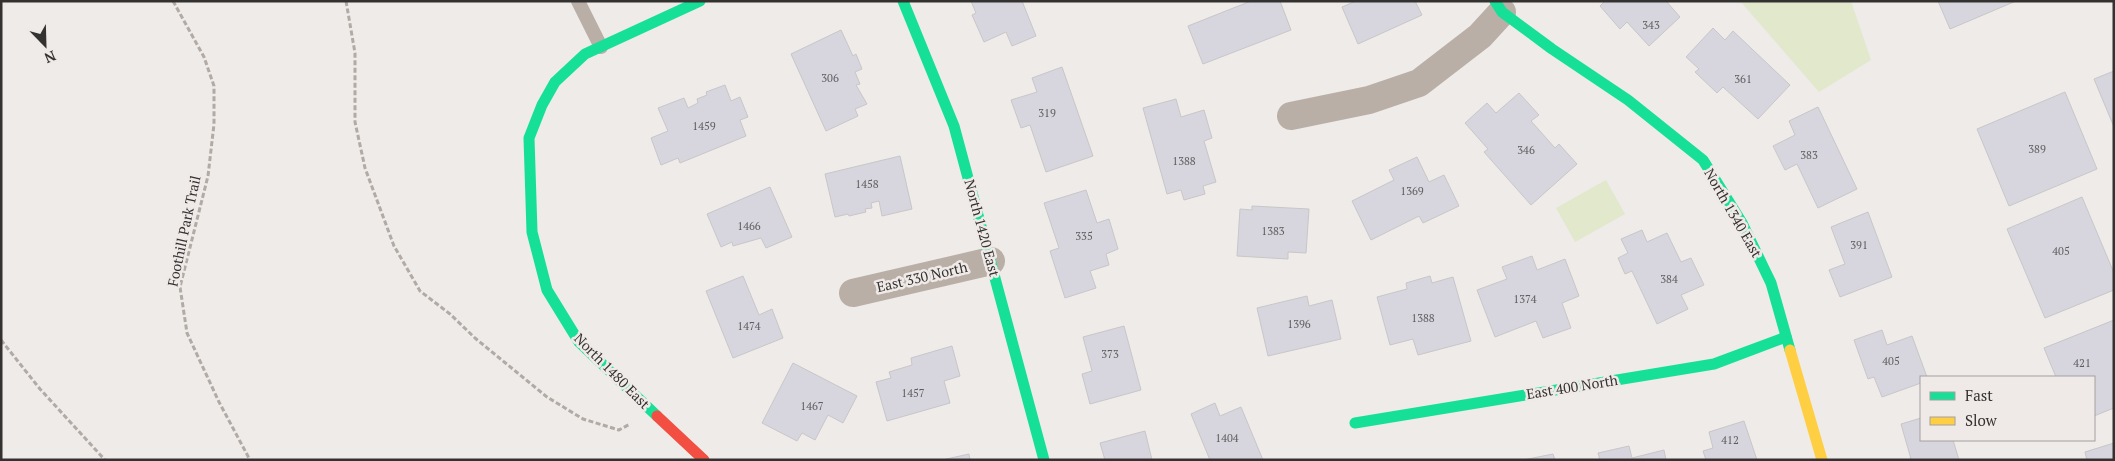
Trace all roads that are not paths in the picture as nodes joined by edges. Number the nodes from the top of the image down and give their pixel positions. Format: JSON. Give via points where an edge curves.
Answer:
{"nodes":[{"id":1,"x":578,"y":1,"type":"edge"},
{"id":2,"x":700,"y":1,"type":"edge"},
{"id":3,"x":904,"y":1,"type":"edge"},
{"id":4,"x":1499,"y":7,"type":"edge"},
{"id":5,"x":601,"y":47,"type":"junction"},
{"id":6,"x":1291,"y":116,"type":"dead end"},
{"id":7,"x":991,"y":261,"type":"junction"},
{"id":8,"x":853,"y":293,"type":"dead end"},
{"id":9,"x":1786,"y":337,"type":"junction"},
{"id":10,"x":1355,"y":423,"type":"dead end"},
{"id":11,"x":704,"y":460,"type":"edge"},
{"id":12,"x":1044,"y":460,"type":"edge"},
{"id":13,"x":1822,"y":460,"type":"edge"}],
"edges":[{"from":1,"to":5,"type":"lane"},
{"from":2,"to":5,"type":"street","name":"North 1480 East"},
{"from":3,"to":7,"type":"street","name":"North 1420 East","via":[[954,126]]},
{"from":4,"to":6,"type":"street","via":[[1480,36],[1419,83],[1369,100]]},
{"from":4,"to":9,"type":"street","name":"North 1340 East","via":[[1552,49],[1628,100],[1703,160],[1742,223],[1771,283]]},
{"from":5,"to":11,"type":"street","name":"North 1480 East","via":[[585,54],[555,82],[529,138],[532,232],[547,290],[579,342]]},
{"from":7,"to":8,"type":"street","name":"East 330 North"},
{"from":7,"to":12,"type":"street","name":"North 1420 East"},
{"from":9,"to":10,"type":"street","name":"East 400 North","via":[[1714,364]]},
{"from":9,"to":13,"type":"street","name":"North 1340 East"}]}
